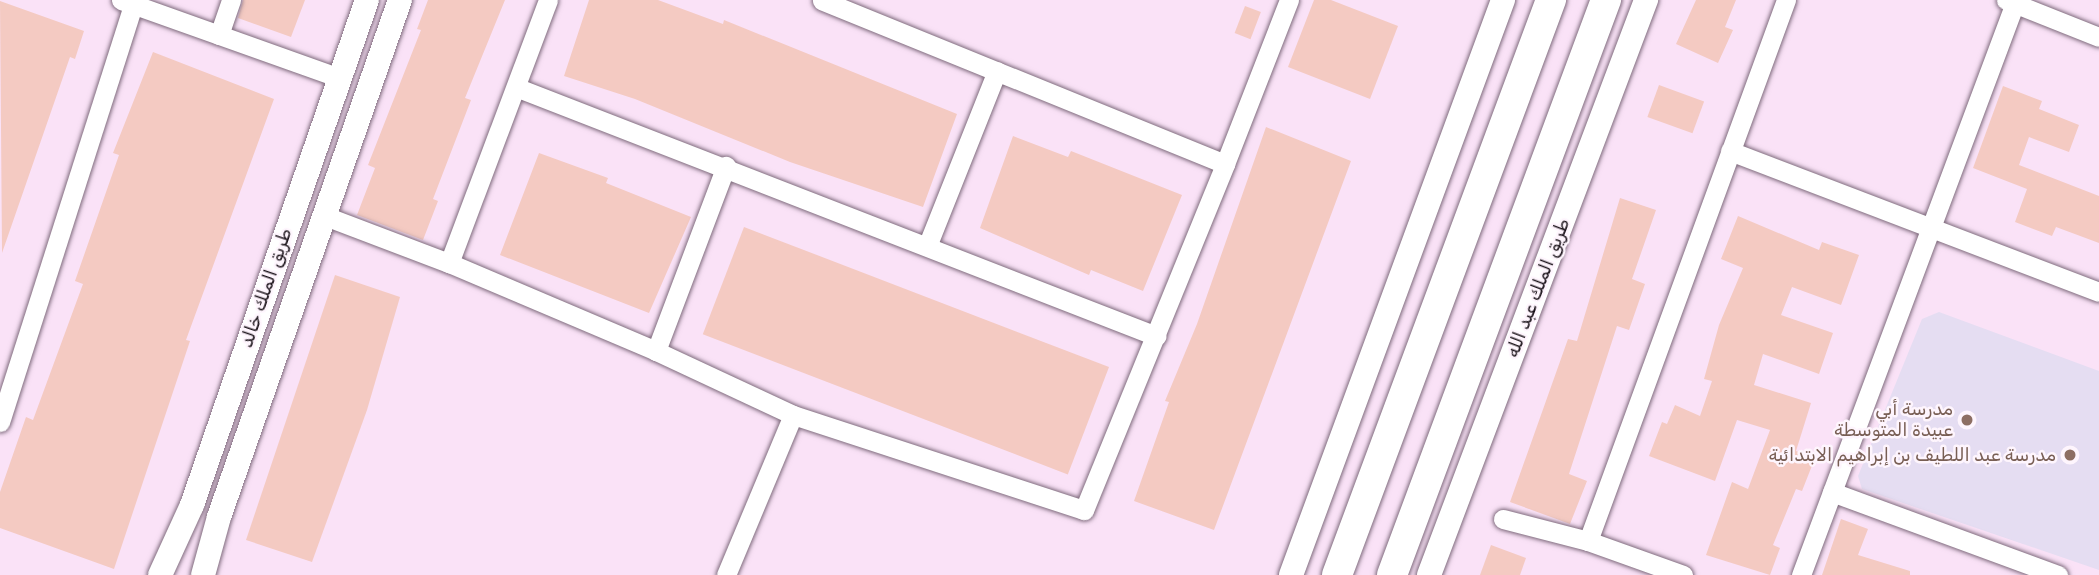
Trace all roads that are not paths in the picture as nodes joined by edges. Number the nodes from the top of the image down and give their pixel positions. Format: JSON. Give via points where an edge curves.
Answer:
{"nodes":[{"id":1,"x":231,"y":0,"type":"edge"},
{"id":2,"x":368,"y":0,"type":"edge"},
{"id":3,"x":400,"y":0,"type":"edge"},
{"id":4,"x":548,"y":0,"type":"edge"},
{"id":5,"x":822,"y":0,"type":"edge"},
{"id":6,"x":1289,"y":0,"type":"edge"},
{"id":7,"x":1503,"y":0,"type":"edge"},
{"id":8,"x":1551,"y":0,"type":"edge"},
{"id":9,"x":1606,"y":0,"type":"edge"},
{"id":10,"x":1646,"y":0,"type":"edge"},
{"id":11,"x":1786,"y":0,"type":"edge"},
{"id":12,"x":2012,"y":1,"type":"edge"},
{"id":13,"x":126,"y":2,"type":"edge"},
{"id":14,"x":855,"y":6,"type":"edge"},
{"id":15,"x":219,"y":35,"type":"junction"},
{"id":16,"x":2099,"y":37,"type":"edge"},
{"id":17,"x":998,"y":71,"type":"junction"},
{"id":18,"x":340,"y":78,"type":"junction"},
{"id":19,"x":518,"y":88,"type":"junction"},
{"id":20,"x":1730,"y":151,"type":"junction"},
{"id":21,"x":1225,"y":164,"type":"junction"},
{"id":22,"x":726,"y":166,"type":"junction"},
{"id":23,"x":325,"y":215,"type":"junction"},
{"id":24,"x":1931,"y":226,"type":"junction"},
{"id":25,"x":928,"y":244,"type":"junction"},
{"id":26,"x":449,"y":263,"type":"junction"},
{"id":27,"x":2099,"y":292,"type":"edge"},
{"id":28,"x":1156,"y":336,"type":"junction"},
{"id":29,"x":656,"y":351,"type":"junction"},
{"id":30,"x":793,"y":415,"type":"junction"},
{"id":31,"x":0,"y":420,"type":"edge"},
{"id":32,"x":1832,"y":492,"type":"junction"},
{"id":33,"x":1503,"y":519,"type":"dead end"},
{"id":34,"x":1588,"y":541,"type":"junction"},
{"id":35,"x":1295,"y":569,"type":"edge"},
{"id":36,"x":161,"y":575,"type":"edge"},
{"id":37,"x":203,"y":575,"type":"edge"},
{"id":38,"x":726,"y":575,"type":"edge"},
{"id":39,"x":1281,"y":575,"type":"edge"},
{"id":40,"x":1336,"y":575,"type":"edge"},
{"id":41,"x":1392,"y":575,"type":"edge"},
{"id":42,"x":1429,"y":575,"type":"edge"},
{"id":43,"x":1683,"y":575,"type":"edge"},
{"id":44,"x":1801,"y":575,"type":"edge"},
{"id":45,"x":2058,"y":575,"type":"edge"}],
"edges":[{"from":1,"to":15,"type":"street"},
{"from":2,"to":18,"type":"main road","name":"طريق الملك خالد"},
{"from":3,"to":23,"type":"main road","name":"طريق الملك خالد"},
{"from":4,"to":19,"type":"street"},
{"from":5,"to":14,"type":"street"},
{"from":6,"to":21,"type":"street"},
{"from":7,"to":35,"type":"main road"},
{"from":8,"to":40,"type":"highway"},
{"from":9,"to":41,"type":"highway","name":"طريق الملك عبد الله"},
{"from":10,"to":42,"type":"main road","name":"طريق الملك عبد الله"},
{"from":11,"to":20,"type":"street"},
{"from":12,"to":16,"type":"street"},
{"from":12,"to":24,"type":"street"},
{"from":13,"to":15,"type":"street"},
{"from":13,"to":31,"type":"street"},
{"from":14,"to":17,"type":"street"},
{"from":15,"to":18,"type":"street"},
{"from":17,"to":21,"type":"street"},
{"from":17,"to":25,"type":"street"},
{"from":18,"to":36,"type":"main road","name":"طريق الملك خالد","via":[[191,505]]},
{"from":19,"to":22,"type":"street"},
{"from":19,"to":26,"type":"street"},
{"from":20,"to":24,"type":"street"},
{"from":20,"to":34,"type":"street"},
{"from":21,"to":28,"type":"street"},
{"from":22,"to":25,"type":"street"},
{"from":22,"to":29,"type":"street"},
{"from":23,"to":26,"type":"street"},
{"from":23,"to":37,"type":"main road","name":"طريق الملك خالد"},
{"from":24,"to":27,"type":"street"},
{"from":24,"to":32,"type":"street"},
{"from":25,"to":28,"type":"street"},
{"from":26,"to":29,"type":"street"},
{"from":28,"to":30,"type":"street","via":[[1084,510]]},
{"from":29,"to":30,"type":"street"},
{"from":30,"to":38,"type":"street"},
{"from":32,"to":44,"type":"street"},
{"from":32,"to":45,"type":"street"},
{"from":33,"to":34,"type":"street"},
{"from":34,"to":43,"type":"street"},
{"from":35,"to":39,"type":"main road"}]}
